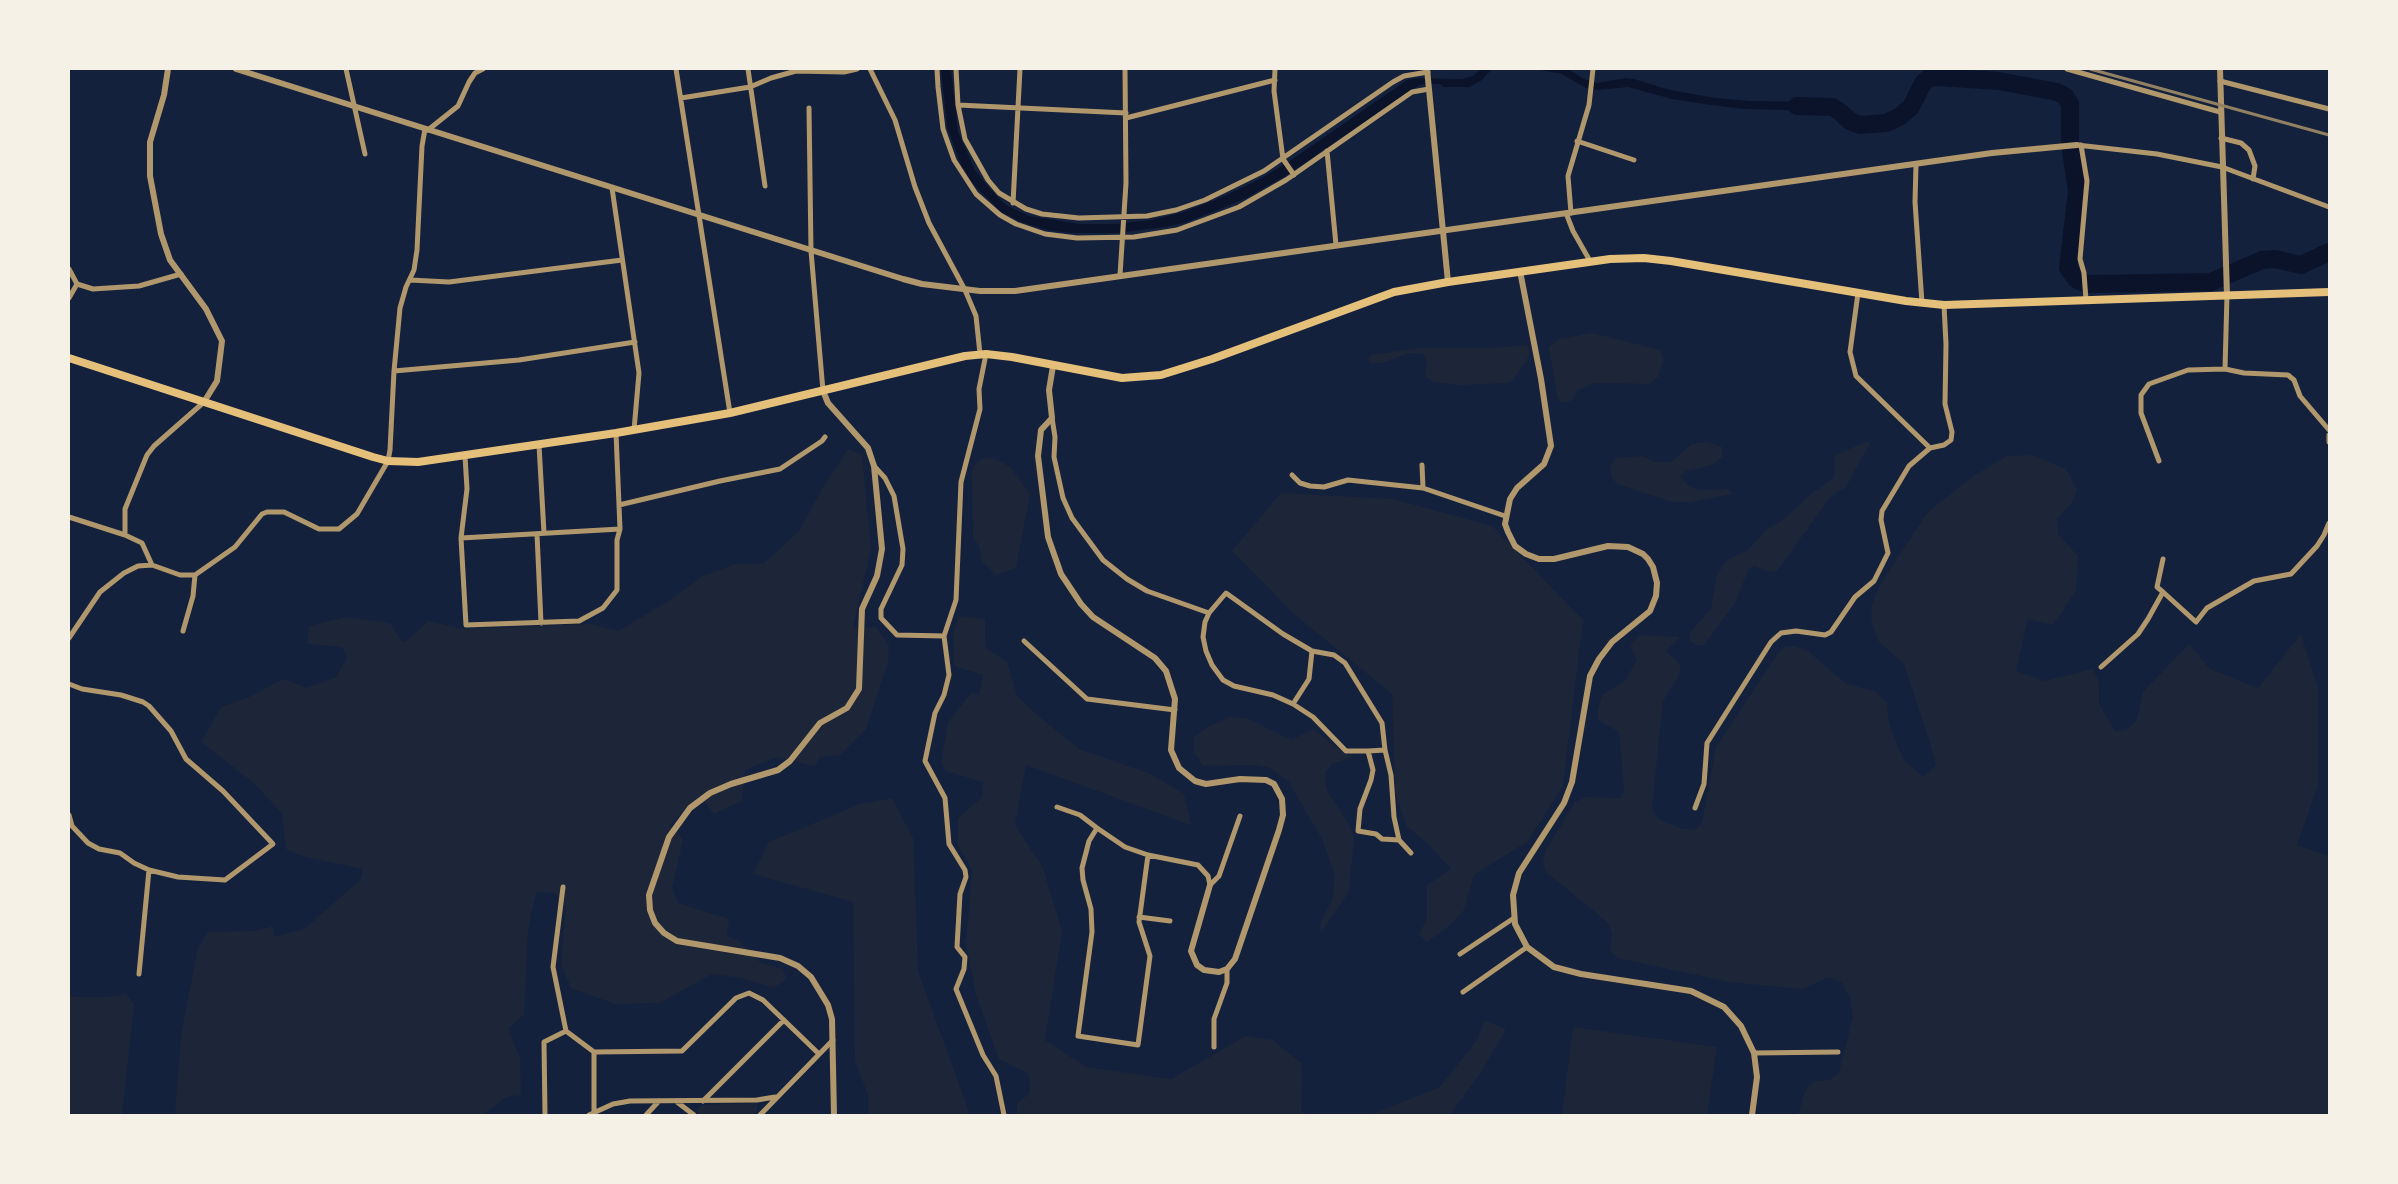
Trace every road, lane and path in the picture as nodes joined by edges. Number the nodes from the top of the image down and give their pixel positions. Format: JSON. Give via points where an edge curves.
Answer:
{"nodes":[{"id":1,"x":168,"y":69,"type":"edge"},
{"id":2,"x":236,"y":69,"type":"edge"},
{"id":3,"x":346,"y":69,"type":"edge"},
{"id":4,"x":483,"y":69,"type":"edge"},
{"id":5,"x":676,"y":69,"type":"edge"},
{"id":6,"x":748,"y":69,"type":"edge"},
{"id":7,"x":856,"y":69,"type":"edge"},
{"id":8,"x":871,"y":69,"type":"edge"},
{"id":9,"x":877,"y":69,"type":"edge"},
{"id":10,"x":938,"y":69,"type":"edge"},
{"id":11,"x":956,"y":69,"type":"edge"},
{"id":12,"x":1020,"y":69,"type":"edge"},
{"id":13,"x":1125,"y":69,"type":"edge"},
{"id":14,"x":1275,"y":69,"type":"edge"},
{"id":15,"x":1593,"y":69,"type":"edge"},
{"id":16,"x":2067,"y":69,"type":"edge"},
{"id":17,"x":2220,"y":69,"type":"edge"},
{"id":18,"x":1428,"y":72,"type":"edge"},
{"id":19,"x":1275,"y":80,"type":"junction"},
{"id":20,"x":2220,"y":81,"type":"junction"},
{"id":21,"x":750,"y":87,"type":"junction"},
{"id":22,"x":1429,"y":89,"type":"junction"},
{"id":23,"x":681,"y":98,"type":"junction"},
{"id":24,"x":354,"y":105,"type":"junction"},
{"id":25,"x":958,"y":105,"type":"junction"},
{"id":26,"x":808,"y":108,"type":"dead end"},
{"id":27,"x":1018,"y":108,"type":"junction"},
{"id":28,"x":2329,"y":109,"type":"edge"},
{"id":29,"x":2220,"y":112,"type":"junction"},
{"id":30,"x":1126,"y":115,"type":"junction"},
{"id":31,"x":427,"y":130,"type":"junction"},
{"id":32,"x":2221,"y":138,"type":"junction"},
{"id":33,"x":1577,"y":141,"type":"junction"},
{"id":34,"x":2079,"y":145,"type":"junction"},
{"id":35,"x":1327,"y":151,"type":"junction"},
{"id":36,"x":365,"y":154,"type":"dead end"},
{"id":37,"x":1284,"y":160,"type":"junction"},
{"id":38,"x":1634,"y":160,"type":"dead end"},
{"id":39,"x":1916,"y":165,"type":"junction"},
{"id":40,"x":2222,"y":167,"type":"junction"},
{"id":41,"x":1294,"y":174,"type":"junction"},
{"id":42,"x":2253,"y":179,"type":"junction"},
{"id":43,"x":765,"y":186,"type":"dead end"},
{"id":44,"x":612,"y":188,"type":"junction"},
{"id":45,"x":1013,"y":203,"type":"junction"},
{"id":46,"x":2329,"y":207,"type":"edge"},
{"id":47,"x":1569,"y":213,"type":"junction"},
{"id":48,"x":699,"y":215,"type":"junction"},
{"id":49,"x":1123,"y":219,"type":"junction"},
{"id":50,"x":1441,"y":231,"type":"junction"},
{"id":51,"x":1122,"y":237,"type":"junction"},
{"id":52,"x":1336,"y":245,"type":"junction"},
{"id":53,"x":811,"y":251,"type":"junction"},
{"id":54,"x":622,"y":260,"type":"junction"},
{"id":55,"x":1590,"y":261,"type":"junction"},
{"id":56,"x":69,"y":269,"type":"edge"},
{"id":57,"x":1520,"y":271,"type":"junction"},
{"id":58,"x":181,"y":274,"type":"junction"},
{"id":59,"x":1120,"y":275,"type":"junction"},
{"id":60,"x":410,"y":279,"type":"junction"},
{"id":61,"x":1448,"y":282,"type":"junction"},
{"id":62,"x":77,"y":284,"type":"junction"},
{"id":63,"x":965,"y":290,"type":"junction"},
{"id":64,"x":1857,"y":292,"type":"junction"},
{"id":65,"x":2329,"y":292,"type":"edge"},
{"id":66,"x":2226,"y":295,"type":"junction"},
{"id":67,"x":69,"y":298,"type":"edge"},
{"id":68,"x":2086,"y":300,"type":"junction"},
{"id":69,"x":1922,"y":303,"type":"junction"},
{"id":70,"x":1944,"y":305,"type":"junction"},
{"id":71,"x":635,"y":342,"type":"junction"},
{"id":72,"x":983,"y":354,"type":"junction"},
{"id":73,"x":69,"y":358,"type":"edge"},
{"id":74,"x":1053,"y":366,"type":"junction"},
{"id":75,"x":2225,"y":369,"type":"junction"},
{"id":76,"x":394,"y":371,"type":"junction"},
{"id":77,"x":823,"y":391,"type":"junction"},
{"id":78,"x":204,"y":402,"type":"junction"},
{"id":79,"x":730,"y":413,"type":"junction"},
{"id":80,"x":1052,"y":418,"type":"junction"},
{"id":81,"x":634,"y":430,"type":"junction"},
{"id":82,"x":2329,"y":430,"type":"edge"},
{"id":83,"x":616,"y":433,"type":"junction"},
{"id":84,"x":2329,"y":435,"type":"edge"},
{"id":85,"x":825,"y":437,"type":"dead end"},
{"id":86,"x":2329,"y":442,"type":"edge"},
{"id":87,"x":539,"y":445,"type":"junction"},
{"id":88,"x":1930,"y":448,"type":"junction"},
{"id":89,"x":465,"y":456,"type":"junction"},
{"id":90,"x":388,"y":461,"type":"junction"},
{"id":91,"x":2159,"y":461,"type":"dead end"},
{"id":92,"x":1422,"y":465,"type":"dead end"},
{"id":93,"x":874,"y":466,"type":"junction"},
{"id":94,"x":1292,"y":475,"type":"dead end"},
{"id":95,"x":1423,"y":488,"type":"junction"},
{"id":96,"x":619,"y":506,"type":"junction"},
{"id":97,"x":1505,"y":516,"type":"junction"},
{"id":98,"x":69,"y":517,"type":"edge"},
{"id":99,"x":2329,"y":523,"type":"edge"},
{"id":100,"x":620,"y":529,"type":"junction"},
{"id":101,"x":540,"y":533,"type":"junction"},
{"id":102,"x":125,"y":535,"type":"junction"},
{"id":103,"x":461,"y":538,"type":"junction"},
{"id":104,"x":2163,"y":559,"type":"dead end"},
{"id":105,"x":152,"y":565,"type":"junction"},
{"id":106,"x":195,"y":574,"type":"junction"},
{"id":107,"x":2163,"y":592,"type":"junction"},
{"id":108,"x":1209,"y":613,"type":"junction"},
{"id":109,"x":541,"y":623,"type":"junction"},
{"id":110,"x":183,"y":631,"type":"dead end"},
{"id":111,"x":944,"y":636,"type":"junction"},
{"id":112,"x":69,"y":638,"type":"edge"},
{"id":113,"x":1024,"y":641,"type":"dead end"},
{"id":114,"x":1312,"y":651,"type":"junction"},
{"id":115,"x":2101,"y":667,"type":"dead end"},
{"id":116,"x":69,"y":684,"type":"edge"},
{"id":117,"x":1293,"y":704,"type":"junction"},
{"id":118,"x":1175,"y":710,"type":"junction"},
{"id":119,"x":1385,"y":750,"type":"junction"},
{"id":120,"x":1368,"y":751,"type":"junction"},
{"id":121,"x":1057,"y":807,"type":"dead end"},
{"id":122,"x":1695,"y":808,"type":"dead end"},
{"id":123,"x":69,"y":815,"type":"edge"},
{"id":124,"x":1240,"y":816,"type":"dead end"},
{"id":125,"x":1097,"y":828,"type":"junction"},
{"id":126,"x":1399,"y":840,"type":"junction"},
{"id":127,"x":1411,"y":853,"type":"dead end"},
{"id":128,"x":1148,"y":855,"type":"junction"},
{"id":129,"x":148,"y":870,"type":"junction"},
{"id":130,"x":1210,"y":885,"type":"junction"},
{"id":131,"x":563,"y":887,"type":"dead end"},
{"id":132,"x":1140,"y":917,"type":"junction"},
{"id":133,"x":1514,"y":918,"type":"junction"},
{"id":134,"x":1170,"y":921,"type":"dead end"},
{"id":135,"x":1527,"y":947,"type":"junction"},
{"id":136,"x":1460,"y":954,"type":"dead end"},
{"id":137,"x":1227,"y":969,"type":"junction"},
{"id":138,"x":139,"y":974,"type":"dead end"},
{"id":139,"x":1463,"y":992,"type":"dead end"},
{"id":140,"x":784,"y":1020,"type":"junction"},
{"id":141,"x":566,"y":1031,"type":"junction"},
{"id":142,"x":833,"y":1040,"type":"junction"},
{"id":143,"x":1214,"y":1047,"type":"dead end"},
{"id":144,"x":594,"y":1052,"type":"junction"},
{"id":145,"x":1838,"y":1052,"type":"dead end"},
{"id":146,"x":1754,"y":1053,"type":"junction"},
{"id":147,"x":819,"y":1054,"type":"junction"},
{"id":148,"x":775,"y":1097,"type":"junction"},
{"id":149,"x":659,"y":1101,"type":"junction"},
{"id":150,"x":703,"y":1101,"type":"junction"},
{"id":151,"x":677,"y":1102,"type":"junction"},
{"id":152,"x":594,"y":1111,"type":"junction"},
{"id":153,"x":545,"y":1115,"type":"edge"},
{"id":154,"x":589,"y":1115,"type":"edge"},
{"id":155,"x":646,"y":1115,"type":"edge"},
{"id":156,"x":694,"y":1115,"type":"edge"},
{"id":157,"x":760,"y":1115,"type":"edge"},
{"id":158,"x":834,"y":1115,"type":"edge"},
{"id":159,"x":1004,"y":1115,"type":"edge"},
{"id":160,"x":1752,"y":1115,"type":"edge"}],
"edges":[{"from":1,"to":58,"type":"street","via":[[148,157],[161,234],[170,260]]},
{"from":2,"to":24,"type":"street"},
{"from":3,"to":24,"type":"street"},
{"from":4,"to":31,"type":"street","via":[[475,73],[458,106]]},
{"from":5,"to":23,"type":"street"},
{"from":6,"to":21,"type":"street"},
{"from":7,"to":21,"type":"street","via":[[796,71]]},
{"from":8,"to":9,"type":"street"},
{"from":8,"to":63,"type":"street","via":[[895,120],[929,223]]},
{"from":10,"to":51,"type":"street","via":[[939,104],[949,146],[961,173],[986,204],[1033,231],[1069,237]]},
{"from":11,"to":25,"type":"street"},
{"from":12,"to":27,"type":"street"},
{"from":13,"to":30,"type":"street"},
{"from":14,"to":19,"type":"street"},
{"from":15,"to":33,"type":"street","via":[[1591,93]]},
{"from":16,"to":29,"type":"street"},
{"from":17,"to":20,"type":"street"},
{"from":18,"to":22,"type":"street"},
{"from":18,"to":37,"type":"street","via":[[1393,82]]},
{"from":19,"to":30,"type":"street"},
{"from":19,"to":37,"type":"street"},
{"from":20,"to":28,"type":"street"},
{"from":20,"to":29,"type":"street"},
{"from":21,"to":23,"type":"street"},
{"from":21,"to":43,"type":"street"},
{"from":22,"to":35,"type":"street","via":[[1412,92]]},
{"from":22,"to":50,"type":"street"},
{"from":23,"to":48,"type":"street"},
{"from":24,"to":31,"type":"street"},
{"from":24,"to":36,"type":"street"},
{"from":25,"to":27,"type":"street"},
{"from":25,"to":45,"type":"street","via":[[965,139],[975,159],[999,193]]},
{"from":26,"to":53,"type":"street"},
{"from":27,"to":30,"type":"street"},
{"from":27,"to":45,"type":"street"},
{"from":29,"to":32,"type":"street"},
{"from":30,"to":49,"type":"street"},
{"from":31,"to":44,"type":"street"},
{"from":31,"to":60,"type":"street","via":[[422,146],[417,250]]},
{"from":32,"to":40,"type":"street"},
{"from":32,"to":42,"type":"street","via":[[2241,143],[2249,150],[2255,166]]},
{"from":33,"to":38,"type":"street"},
{"from":33,"to":47,"type":"street","via":[[1568,176]]},
{"from":34,"to":39,"type":"street"},
{"from":34,"to":40,"type":"street"},
{"from":34,"to":68,"type":"street","via":[[2087,182],[2080,258]]},
{"from":35,"to":41,"type":"street"},
{"from":35,"to":52,"type":"street"},
{"from":37,"to":41,"type":"street"},
{"from":37,"to":49,"type":"street","via":[[1205,200],[1176,210]]},
{"from":39,"to":47,"type":"street"},
{"from":39,"to":69,"type":"street"},
{"from":40,"to":42,"type":"street"},
{"from":40,"to":66,"type":"street"},
{"from":41,"to":51,"type":"street","via":[[1239,207],[1202,222],[1177,230]]},
{"from":42,"to":46,"type":"street"},
{"from":44,"to":48,"type":"street"},
{"from":44,"to":54,"type":"street"},
{"from":45,"to":49,"type":"street","via":[[1060,217]]},
{"from":47,"to":50,"type":"street"},
{"from":47,"to":55,"type":"street","via":[[1573,231]]},
{"from":48,"to":53,"type":"street"},
{"from":48,"to":79,"type":"street"},
{"from":49,"to":51,"type":"street"},
{"from":50,"to":52,"type":"street"},
{"from":50,"to":61,"type":"street"},
{"from":51,"to":59,"type":"street"},
{"from":52,"to":59,"type":"street"},
{"from":53,"to":63,"type":"street","via":[[903,279]]},
{"from":53,"to":77,"type":"street"},
{"from":54,"to":60,"type":"street","via":[[449,282]]},
{"from":54,"to":71,"type":"street"},
{"from":55,"to":57,"type":"main road"},
{"from":55,"to":64,"type":"main road","via":[[1671,261]]},
{"from":56,"to":62,"type":"street"},
{"from":57,"to":61,"type":"main road"},
{"from":57,"to":97,"type":"street","via":[[1551,446],[1544,464],[1509,499]]},
{"from":58,"to":62,"type":"street","via":[[139,286],[93,289]]},
{"from":58,"to":78,"type":"street","via":[[207,309],[222,341],[217,381]]},
{"from":59,"to":63,"type":"street","via":[[1015,291]]},
{"from":60,"to":76,"type":"street","via":[[400,308]]},
{"from":61,"to":74,"type":"main road","via":[[1379,297],[1161,375],[1122,378]]},
{"from":62,"to":67,"type":"street"},
{"from":63,"to":72,"type":"street","via":[[976,316]]},
{"from":64,"to":69,"type":"main road"},
{"from":64,"to":88,"type":"street","via":[[1850,352],[1856,376]]},
{"from":65,"to":66,"type":"main road"},
{"from":66,"to":68,"type":"main road"},
{"from":66,"to":75,"type":"street"},
{"from":68,"to":70,"type":"main road"},
{"from":69,"to":70,"type":"main road"},
{"from":70,"to":88,"type":"street","via":[[1945,404],[1952,432],[1950,440]]},
{"from":71,"to":76,"type":"street","via":[[519,360]]},
{"from":71,"to":81,"type":"street","via":[[639,373]]},
{"from":72,"to":74,"type":"main road"},
{"from":72,"to":77,"type":"main road","via":[[947,359]]},
{"from":72,"to":111,"type":"street","via":[[980,409],[961,482],[956,600]]},
{"from":73,"to":78,"type":"main road"},
{"from":74,"to":80,"type":"street","via":[[1049,390]]},
{"from":75,"to":82,"type":"street","via":[[2288,375]]},
{"from":75,"to":91,"type":"street","via":[[2188,370],[2145,389],[2141,412]]},
{"from":76,"to":90,"type":"street"},
{"from":77,"to":79,"type":"main road"},
{"from":77,"to":93,"type":"street","via":[[828,404],[868,448]]},
{"from":78,"to":90,"type":"main road"},
{"from":78,"to":102,"type":"street","via":[[147,455],[126,510]]},
{"from":79,"to":81,"type":"main road"},
{"from":80,"to":108,"type":"street","via":[[1054,457],[1063,498],[1098,556],[1147,591]]},
{"from":80,"to":118,"type":"street","via":[[1041,430],[1038,456],[1048,537],[1061,574],[1093,617],[1155,658],[1166,671]]},
{"from":81,"to":83,"type":"main road"},
{"from":83,"to":87,"type":"main road"},
{"from":83,"to":96,"type":"street"},
{"from":84,"to":86,"type":"street"},
{"from":85,"to":96,"type":"street","via":[[780,469]]},
{"from":87,"to":89,"type":"main road"},
{"from":87,"to":101,"type":"street"},
{"from":88,"to":122,"type":"street","via":[[1909,466],[1882,511],[1888,554],[1874,581],[1855,597],[1831,632],[1780,633],[1771,642],[1707,743],[1704,784]]},
{"from":89,"to":90,"type":"main road"},
{"from":89,"to":103,"type":"street","via":[[467,489]]},
{"from":90,"to":106,"type":"street","via":[[357,514],[339,529],[319,529],[284,512],[267,512],[235,547]]},
{"from":92,"to":95,"type":"street"},
{"from":93,"to":111,"type":"street","via":[[885,477],[894,496],[903,549],[902,565],[881,609],[881,618],[897,635]]},
{"from":93,"to":142,"type":"street","via":[[882,549],[877,576],[862,609],[861,678],[854,699],[847,708],[820,723],[778,770],[731,783],[690,808],[669,837],[650,896],[655,923],[677,941],[780,958],[798,966],[811,977],[828,1005]]},
{"from":94,"to":95,"type":"street","via":[[1310,486],[1324,487],[1348,480]]},
{"from":95,"to":97,"type":"street"},
{"from":96,"to":100,"type":"street"},
{"from":97,"to":133,"type":"street","via":[[1515,546],[1526,554],[1554,559],[1608,546],[1628,547],[1648,559],[1657,583],[1650,611],[1612,642],[1590,676],[1572,782],[1564,803],[1519,873],[1513,895]]},
{"from":98,"to":102,"type":"street"},
{"from":99,"to":107,"type":"street","via":[[2316,546],[2291,574],[2254,580],[2207,608],[2196,622]]},
{"from":100,"to":101,"type":"street"},
{"from":100,"to":109,"type":"street","via":[[617,590],[609,603],[579,621]]},
{"from":101,"to":103,"type":"street"},
{"from":101,"to":109,"type":"street"},
{"from":102,"to":105,"type":"street","via":[[144,545]]},
{"from":103,"to":109,"type":"street","via":[[466,625]]},
{"from":104,"to":107,"type":"street","via":[[2157,587]]},
{"from":105,"to":106,"type":"street","via":[[180,575]]},
{"from":105,"to":112,"type":"street","via":[[124,573],[100,592]]},
{"from":106,"to":110,"type":"street"},
{"from":107,"to":115,"type":"street","via":[[2138,634]]},
{"from":108,"to":114,"type":"street","via":[[1226,593]]},
{"from":108,"to":117,"type":"street","via":[[1203,637],[1212,665],[1223,680]]},
{"from":111,"to":159,"type":"street","via":[[949,675],[935,713],[925,761],[945,798],[949,844],[966,877],[960,894],[957,947],[965,957],[964,969],[956,989],[983,1055],[996,1076]]},
{"from":113,"to":118,"type":"street","via":[[1087,699]]},
{"from":114,"to":117,"type":"street","via":[[1309,679]]},
{"from":114,"to":119,"type":"street","via":[[1334,655],[1345,663],[1382,723]]},
{"from":116,"to":129,"type":"street","via":[[128,697],[149,706],[171,731],[186,759],[273,844],[225,880],[178,877]]},
{"from":117,"to":120,"type":"street","via":[[1313,717],[1346,751]]},
{"from":118,"to":137,"type":"street","via":[[1171,750],[1187,776],[1206,784],[1266,780],[1274,784],[1282,799],[1279,830],[1235,959]]},
{"from":119,"to":120,"type":"street"},
{"from":119,"to":126,"type":"street","via":[[1392,775],[1391,802]]},
{"from":120,"to":126,"type":"street","via":[[1373,770],[1360,809],[1358,831]]},
{"from":121,"to":125,"type":"street","via":[[1080,815]]},
{"from":123,"to":129,"type":"street","via":[[72,826],[88,843],[120,853]]},
{"from":124,"to":130,"type":"street","via":[[1219,876]]},
{"from":125,"to":128,"type":"street","via":[[1125,847]]},
{"from":125,"to":132,"type":"street","via":[[1082,868],[1092,932],[1077,1036],[1138,1045],[1150,956],[1140,930]]},
{"from":126,"to":127,"type":"street"},
{"from":128,"to":130,"type":"street","via":[[1198,865]]},
{"from":128,"to":132,"type":"street"},
{"from":129,"to":138,"type":"street"},
{"from":130,"to":137,"type":"street","via":[[1191,951],[1204,970]]},
{"from":131,"to":141,"type":"street","via":[[553,967]]},
{"from":132,"to":134,"type":"street"},
{"from":133,"to":135,"type":"street"},
{"from":133,"to":136,"type":"street"},
{"from":135,"to":139,"type":"street"},
{"from":135,"to":146,"type":"street","via":[[1548,964],[1570,972],[1691,991],[1713,1000],[1741,1026]]},
{"from":137,"to":143,"type":"street","via":[[1227,982],[1214,1019]]},
{"from":140,"to":144,"type":"street","via":[[756,995],[742,994],[682,1051]]},
{"from":140,"to":147,"type":"street"},
{"from":140,"to":150,"type":"street"},
{"from":141,"to":144,"type":"street"},
{"from":141,"to":153,"type":"street","via":[[544,1042]]},
{"from":142,"to":147,"type":"street"},
{"from":142,"to":158,"type":"street"},
{"from":144,"to":152,"type":"street"},
{"from":145,"to":146,"type":"street"},
{"from":146,"to":160,"type":"street","via":[[1757,1077]]},
{"from":147,"to":148,"type":"street"},
{"from":148,"to":150,"type":"street"},
{"from":148,"to":157,"type":"street"},
{"from":149,"to":151,"type":"street"},
{"from":149,"to":152,"type":"street","via":[[630,1101]]},
{"from":149,"to":155,"type":"street"},
{"from":150,"to":151,"type":"street"},
{"from":151,"to":156,"type":"street"},
{"from":152,"to":154,"type":"street"}]}
